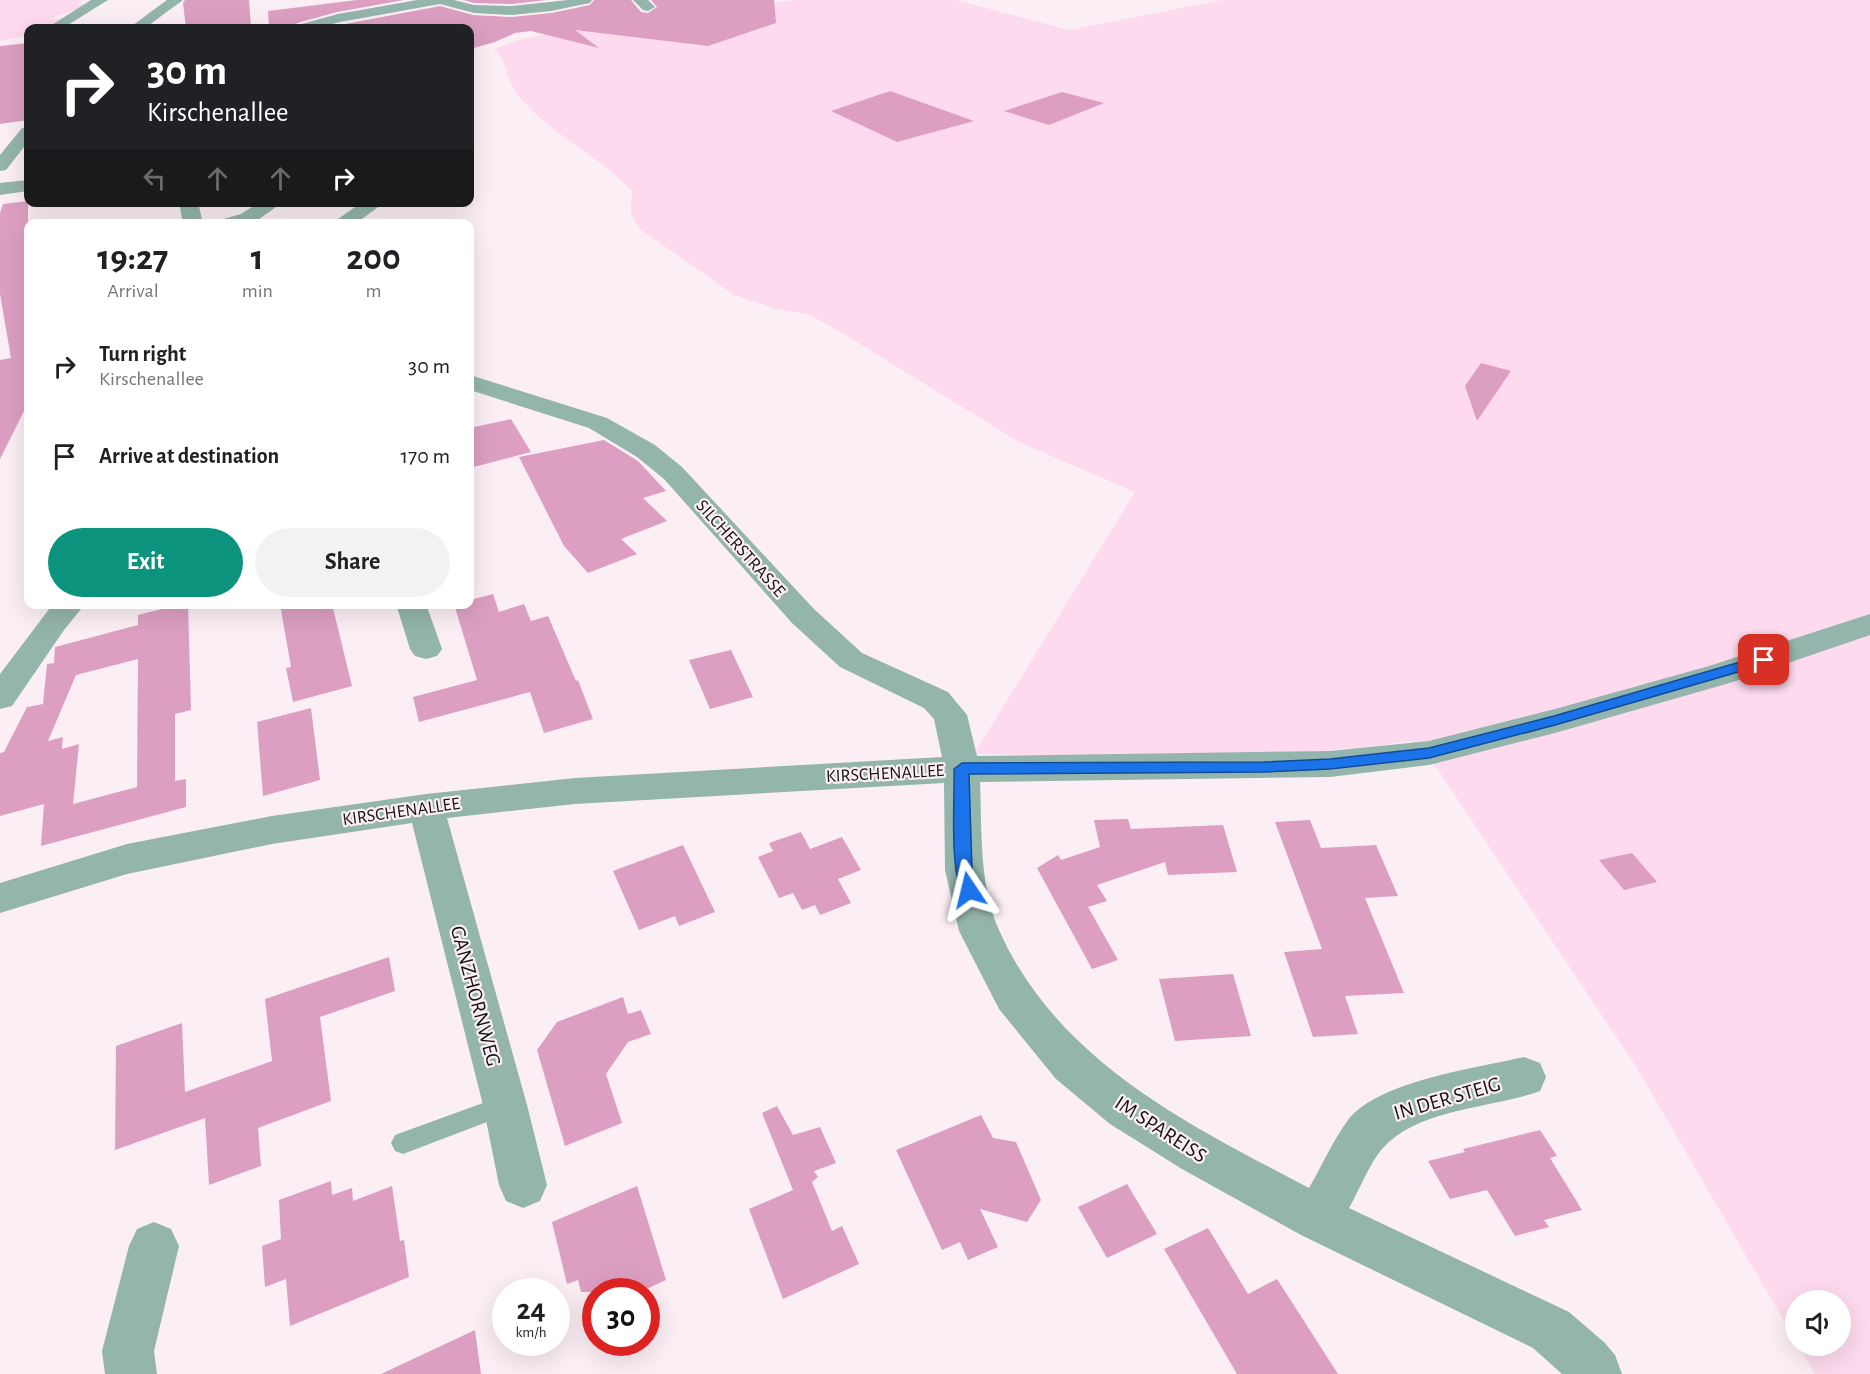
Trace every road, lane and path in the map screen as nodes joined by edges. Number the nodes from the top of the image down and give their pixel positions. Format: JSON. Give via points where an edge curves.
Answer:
{"nodes":[{"id":1,"x":101,"y":0,"type":"edge"},
{"id":2,"x":176,"y":0,"type":"edge"},
{"id":3,"x":440,"y":0,"type":"edge"},
{"id":4,"x":585,"y":0,"type":"edge"},
{"id":5,"x":401,"y":3,"type":"edge"},
{"id":6,"x":512,"y":9,"type":"junction"},
{"id":7,"x":469,"y":23,"type":"dead end"},
{"id":8,"x":61,"y":24,"type":"edge"},
{"id":9,"x":142,"y":24,"type":"edge"},
{"id":10,"x":317,"y":24,"type":"edge"},
{"id":11,"x":24,"y":137,"type":"edge"},
{"id":12,"x":0,"y":166,"type":"edge"},
{"id":13,"x":24,"y":186,"type":"edge"},
{"id":14,"x":0,"y":189,"type":"edge"},
{"id":15,"x":266,"y":207,"type":"edge"},
{"id":16,"x":368,"y":207,"type":"edge"},
{"id":17,"x":244,"y":219,"type":"edge"},
{"id":18,"x":349,"y":219,"type":"edge"},
{"id":19,"x":474,"y":383,"type":"edge"},
{"id":20,"x":66,"y":609,"type":"edge"},
{"id":21,"x":413,"y":609,"type":"edge"},
{"id":22,"x":1870,"y":624,"type":"edge"},
{"id":23,"x":426,"y":649,"type":"dead end"},
{"id":24,"x":0,"y":698,"type":"edge"},
{"id":25,"x":962,"y":769,"type":"junction"},
{"id":26,"x":426,"y":807,"type":"junction"},
{"id":27,"x":0,"y":898,"type":"edge"},
{"id":28,"x":1524,"y":1077,"type":"dead end"},
{"id":29,"x":505,"y":1105,"type":"junction"},
{"id":30,"x":403,"y":1143,"type":"dead end"},
{"id":31,"x":523,"y":1185,"type":"dead end"},
{"id":32,"x":1318,"y":1218,"type":"junction"},
{"id":33,"x":154,"y":1246,"type":"dead end"},
{"id":34,"x":131,"y":1374,"type":"edge"},
{"id":35,"x":1596,"y":1374,"type":"edge"}],
"edges":[{"from":1,"to":8,"type":"street"},
{"from":2,"to":9,"type":"street"},
{"from":3,"to":5,"type":"street"},
{"from":3,"to":6,"type":"street","via":[[461,7]]},
{"from":4,"to":6,"type":"street"},
{"from":5,"to":10,"type":"street"},
{"from":6,"to":7,"type":"street","via":[[501,16]]},
{"from":11,"to":12,"type":"street"},
{"from":13,"to":14,"type":"street"},
{"from":15,"to":17,"type":"street"},
{"from":16,"to":18,"type":"street"},
{"from":19,"to":25,"type":"street","name":"SILCHERSTRASSE","via":[[598,423],[646,451],[673,473],[803,616],[851,660],[936,700],[950,715]]},
{"from":20,"to":24,"type":"street"},
{"from":21,"to":23,"type":"street"},
{"from":22,"to":25,"type":"street","name":"KIRSCHENALLEE","via":[[1721,674],[1429,753],[1264,767]]},
{"from":25,"to":26,"type":"street","name":"KIRSCHENALLEE","via":[[575,791]]},
{"from":25,"to":32,"type":"street","name":"IM SPAREISS","via":[[964,870],[979,931],[1014,996],[1071,1065],[1126,1109],[1198,1154]]},
{"from":26,"to":27,"type":"street","name":"KIRSCHENALLEE","via":[[272,830],[127,859]]},
{"from":26,"to":29,"type":"street","name":"GANZHORNWEG"},
{"from":28,"to":32,"type":"street","name":"IN DER STEIG","via":[[1421,1101],[1388,1114],[1365,1134]]},
{"from":29,"to":30,"type":"lane"},
{"from":29,"to":31,"type":"street","name":"GANZHORNWEG"},
{"from":32,"to":35,"type":"street","name":"IM SPAREISS","via":[[1551,1330],[1587,1361]]},
{"from":33,"to":34,"type":"street","via":[[128,1351]]}]}
